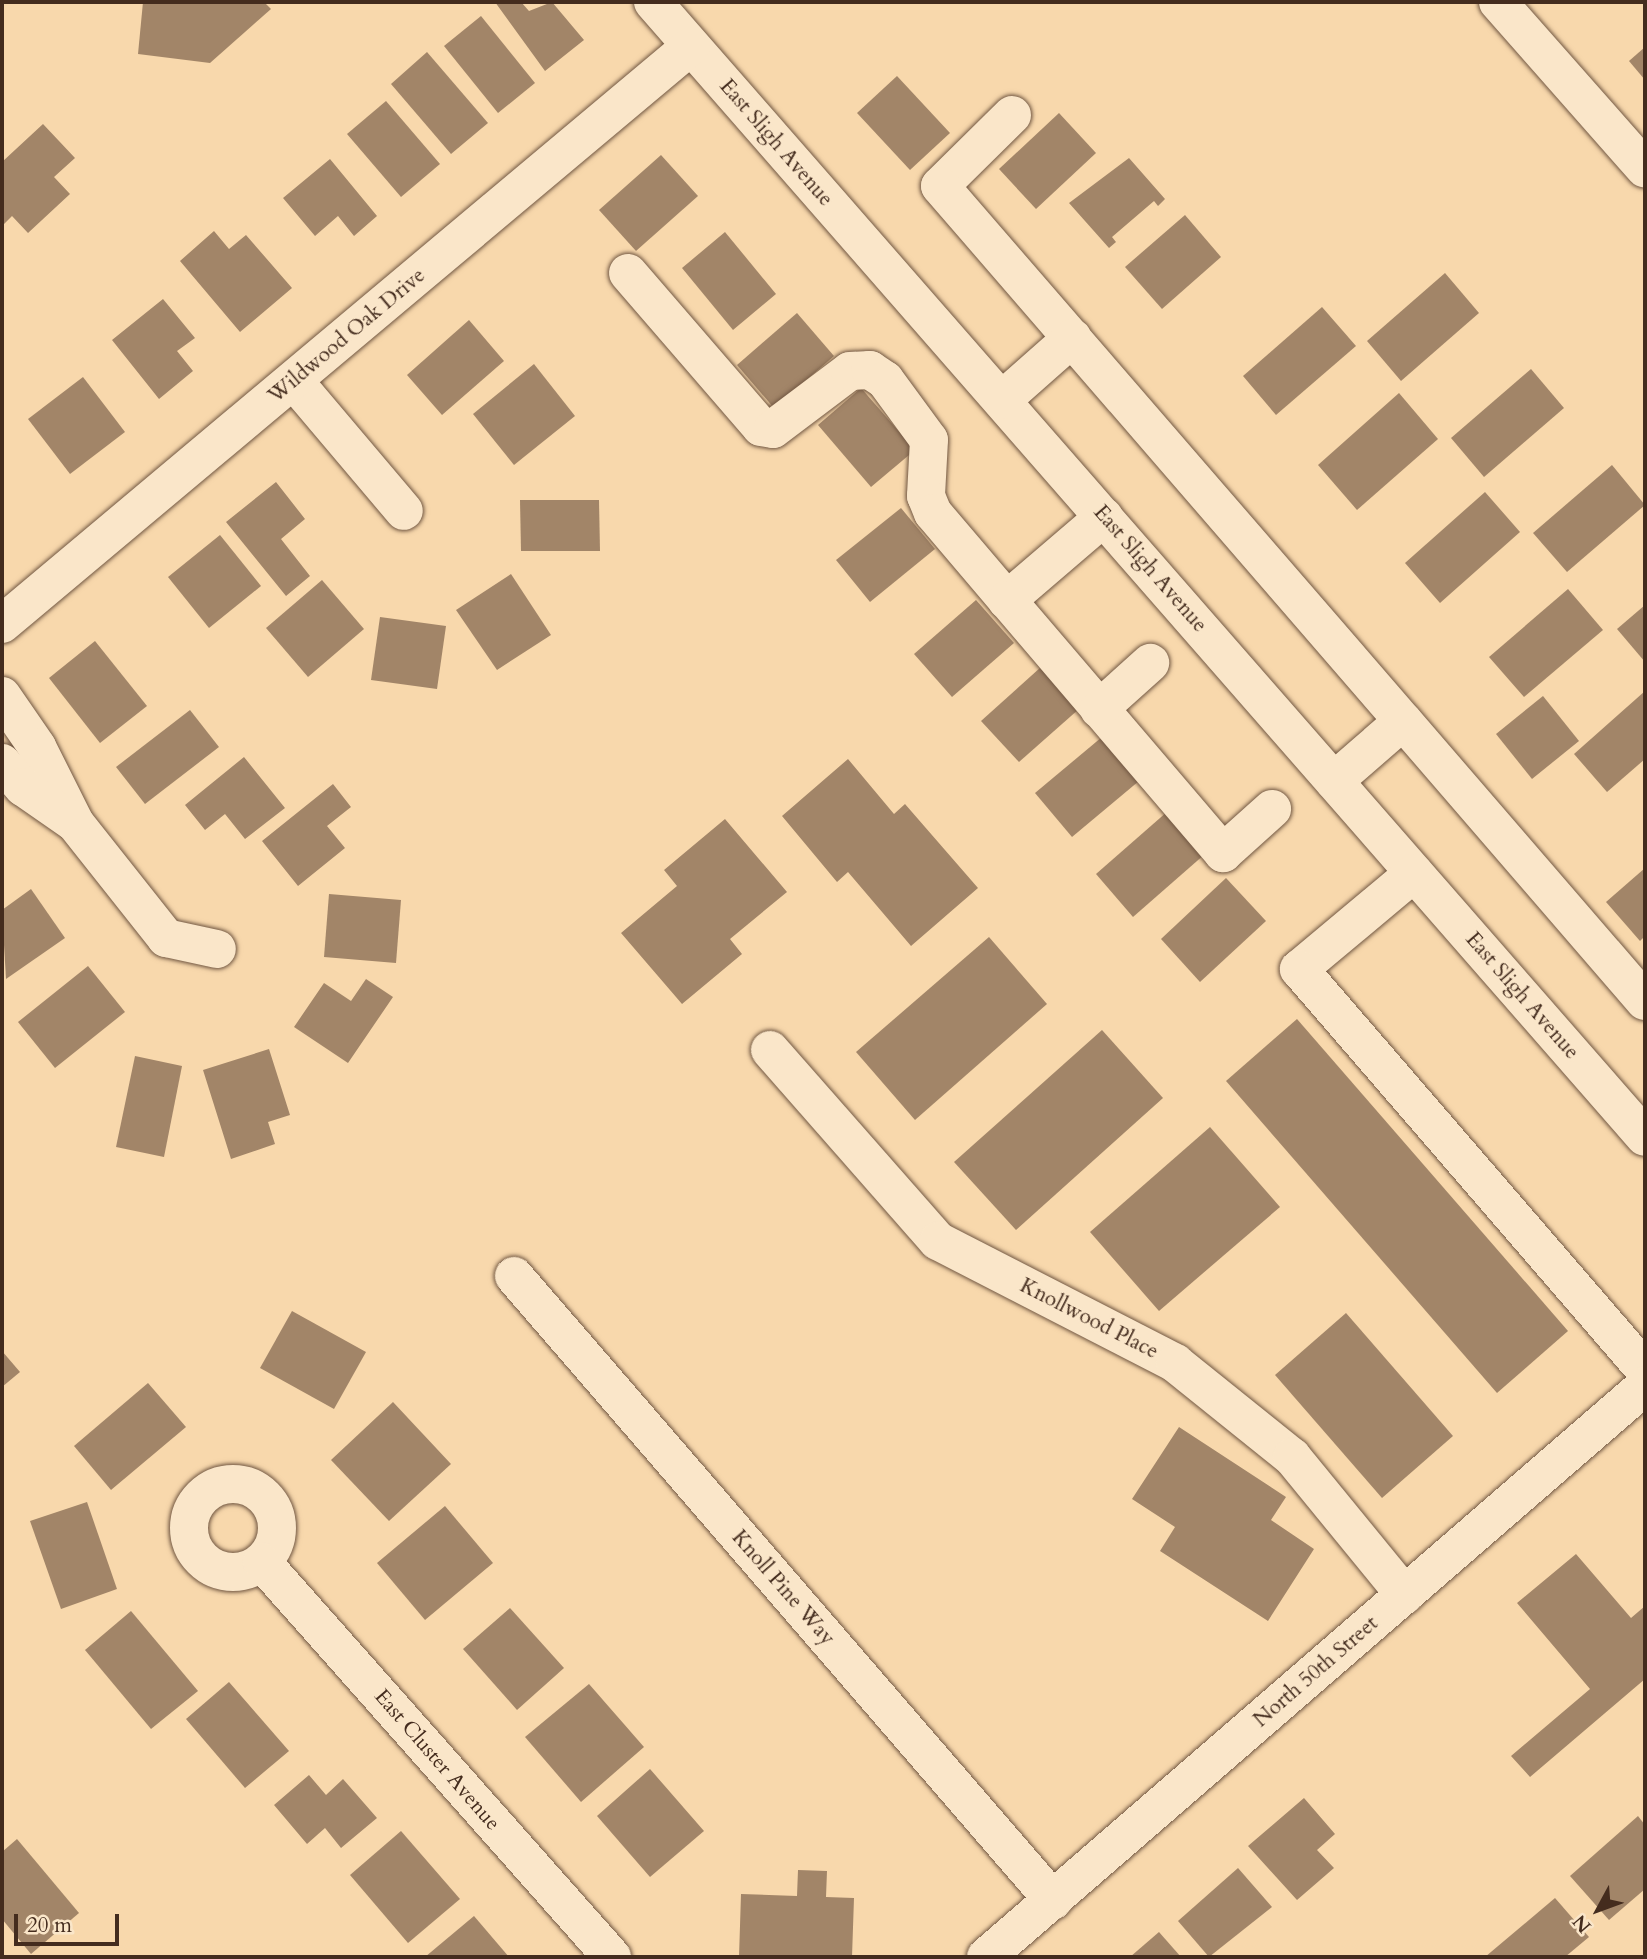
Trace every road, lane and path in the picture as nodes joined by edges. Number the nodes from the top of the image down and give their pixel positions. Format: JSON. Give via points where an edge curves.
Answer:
{"nodes":[{"id":1,"x":653,"y":2,"type":"edge"},
{"id":2,"x":1499,"y":2,"type":"edge"},
{"id":3,"x":691,"y":46,"type":"junction"},
{"id":4,"x":1012,"y":114,"type":"dead end"},
{"id":5,"x":1645,"y":169,"type":"edge"},
{"id":6,"x":628,"y":273,"type":"dead end"},
{"id":7,"x":1072,"y":338,"type":"junction"},
{"id":8,"x":293,"y":381,"type":"junction"},
{"id":9,"x":1002,"y":400,"type":"junction"},
{"id":10,"x":404,"y":511,"type":"dead end"},
{"id":11,"x":1104,"y":517,"type":"junction"},
{"id":12,"x":1007,"y":600,"type":"junction"},
{"id":13,"x":2,"y":624,"type":"edge"},
{"id":14,"x":1150,"y":663,"type":"dead end"},
{"id":15,"x":2,"y":696,"type":"edge"},
{"id":16,"x":1099,"y":709,"type":"junction"},
{"id":17,"x":1403,"y":721,"type":"junction"},
{"id":18,"x":2,"y":763,"type":"edge"},
{"id":19,"x":1334,"y":781,"type":"junction"},
{"id":20,"x":1272,"y":809,"type":"dead end"},
{"id":21,"x":75,"y":823,"type":"junction"},
{"id":22,"x":1414,"y":873,"type":"junction"},
{"id":23,"x":216,"y":949,"type":"dead end"},
{"id":24,"x":1645,"y":1001,"type":"edge"},
{"id":25,"x":770,"y":1050,"type":"dead end"},
{"id":26,"x":1645,"y":1137,"type":"edge"},
{"id":27,"x":514,"y":1276,"type":"dead end"},
{"id":28,"x":1645,"y":1370,"type":"edge"},
{"id":29,"x":1645,"y":1386,"type":"edge"},
{"id":30,"x":262,"y":1562,"type":"dead end"},
{"id":31,"x":1405,"y":1595,"type":"junction"},
{"id":32,"x":1053,"y":1900,"type":"junction"},
{"id":33,"x":612,"y":1957,"type":"edge"},
{"id":34,"x":986,"y":1957,"type":"edge"}],
"edges":[{"from":1,"to":3,"type":"street","name":"East Sligh Avenue"},
{"from":2,"to":5,"type":"street"},
{"from":3,"to":8,"type":"street","name":"Wildwood Oak Drive"},
{"from":3,"to":9,"type":"street","name":"East Sligh Avenue"},
{"from":4,"to":7,"type":"street","via":[[940,186]]},
{"from":6,"to":12,"type":"street","via":[[761,427],[773,429],[850,372],[870,370],[885,380],[929,440],[926,496],[933,513]]},
{"from":7,"to":9,"type":"street"},
{"from":7,"to":17,"type":"street"},
{"from":8,"to":10,"type":"street"},
{"from":8,"to":13,"type":"street","name":"Wildwood Oak Drive"},
{"from":9,"to":11,"type":"street","name":"East Sligh Avenue"},
{"from":11,"to":12,"type":"street"},
{"from":11,"to":19,"type":"street","name":"East Sligh Avenue"},
{"from":12,"to":16,"type":"street"},
{"from":14,"to":16,"type":"street"},
{"from":15,"to":21,"type":"street","via":[[37,747]]},
{"from":16,"to":20,"type":"street","via":[[1223,852]]},
{"from":17,"to":19,"type":"street"},
{"from":17,"to":24,"type":"street"},
{"from":18,"to":21,"type":"street","via":[[23,787]]},
{"from":19,"to":22,"type":"street","name":"East Sligh Avenue"},
{"from":21,"to":23,"type":"street","via":[[166,938]]},
{"from":22,"to":26,"type":"street","name":"East Sligh Avenue"},
{"from":22,"to":28,"type":"street","via":[[1299,969]]},
{"from":25,"to":31,"type":"street","name":"Knollwood Place","via":[[938,1241],[1175,1363],[1292,1457]]},
{"from":27,"to":32,"type":"street","name":"Knoll Pine Way"},
{"from":29,"to":31,"type":"street","name":"North 50th Street"},
{"from":30,"to":33,"type":"street","name":"East Cluster Avenue"},
{"from":31,"to":32,"type":"street","name":"North 50th Street"},
{"from":32,"to":34,"type":"street","name":"North 50th Street"}]}
